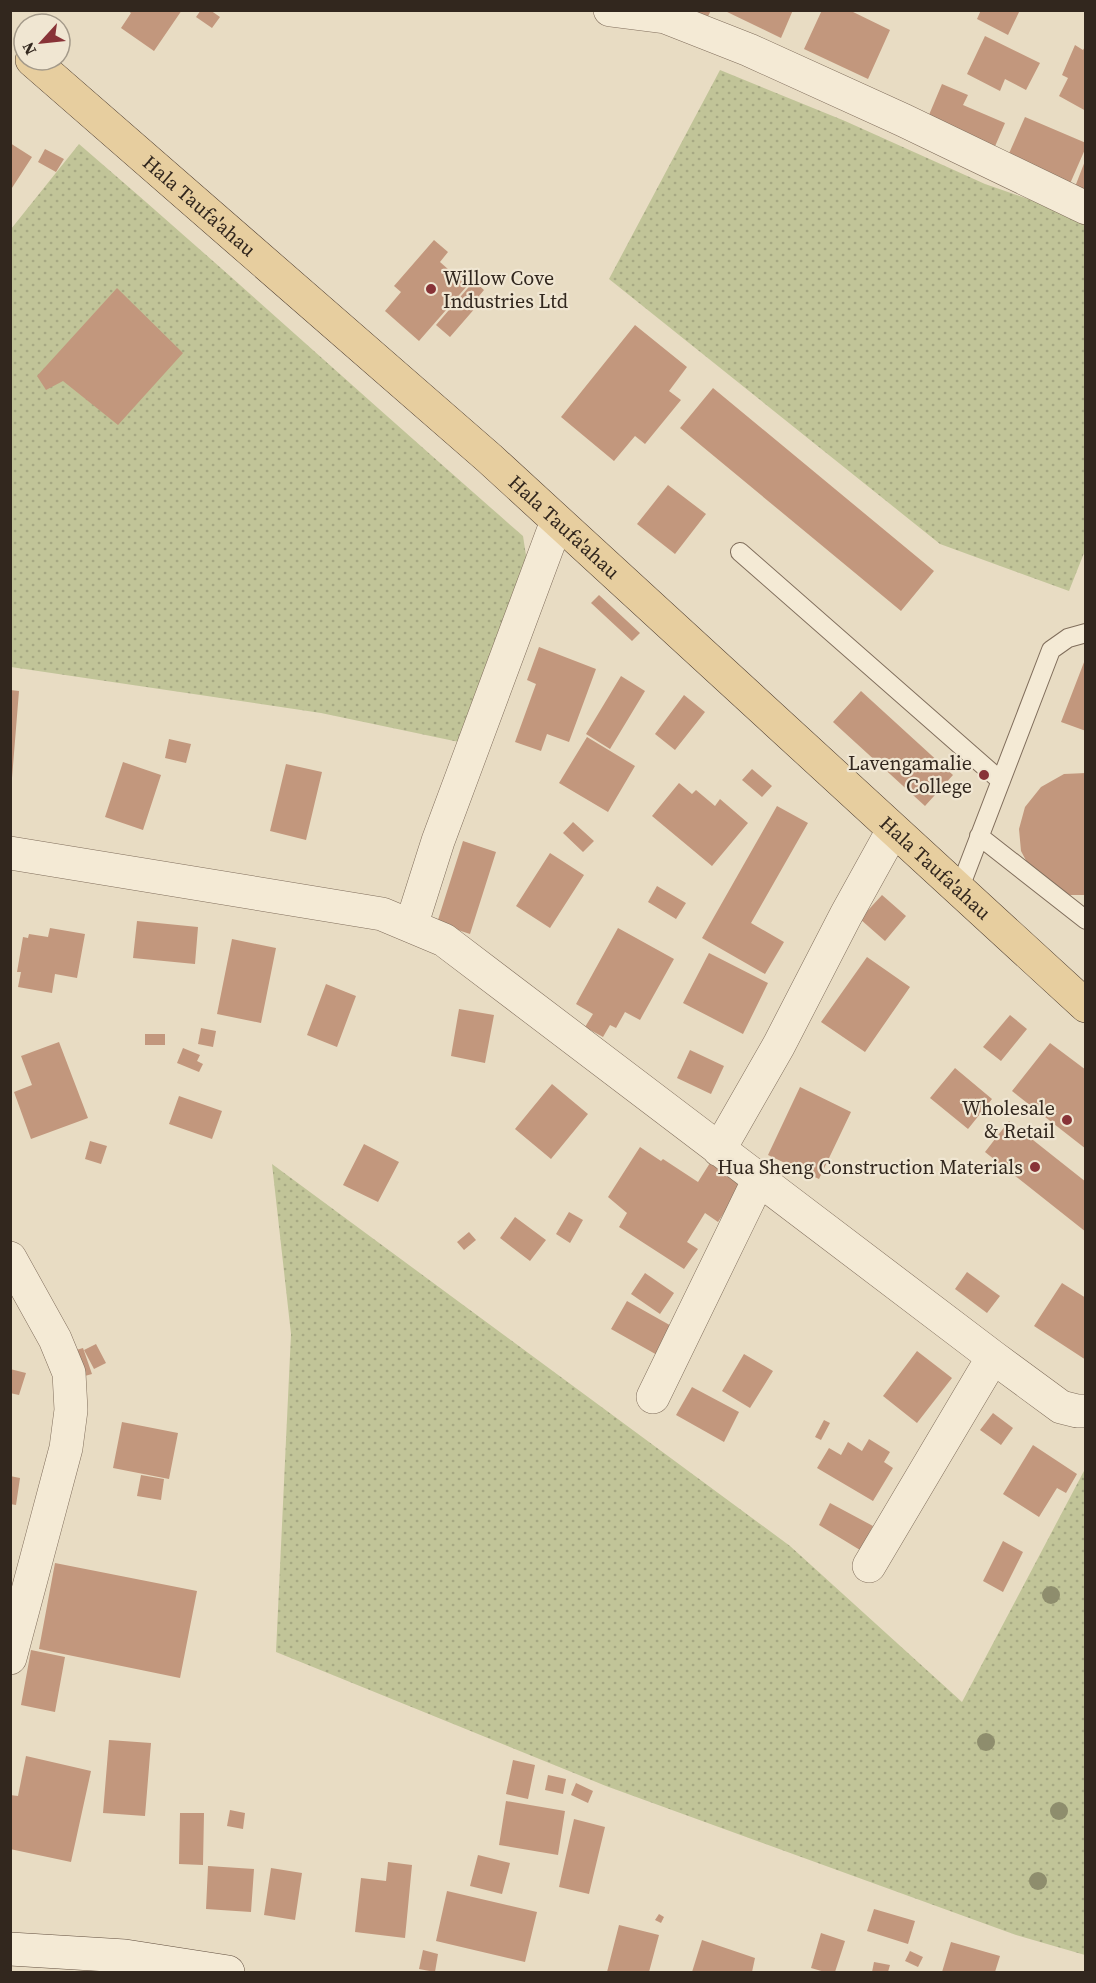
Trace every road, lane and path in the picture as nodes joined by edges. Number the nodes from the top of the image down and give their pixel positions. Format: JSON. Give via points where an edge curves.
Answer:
{"nodes":[{"id":1,"x":610,"y":10,"type":"edge"},
{"id":2,"x":46,"y":72,"type":"edge"},
{"id":3,"x":1086,"y":208,"type":"edge"},
{"id":4,"x":557,"y":520,"type":"junction"},
{"id":5,"x":740,"y":552,"type":"dead end"},
{"id":6,"x":1086,"y":633,"type":"edge"},
{"id":7,"x":1001,"y":781,"type":"junction"},
{"id":8,"x":893,"y":830,"type":"junction"},
{"id":9,"x":979,"y":836,"type":"junction"},
{"id":10,"x":10,"y":853,"type":"edge"},
{"id":11,"x":959,"y":890,"type":"junction"},
{"id":12,"x":1086,"y":920,"type":"edge"},
{"id":13,"x":411,"y":926,"type":"junction"},
{"id":14,"x":1086,"y":1006,"type":"edge"},
{"id":15,"x":719,"y":1150,"type":"junction"},
{"id":16,"x":759,"y":1179,"type":"junction"},
{"id":17,"x":10,"y":1258,"type":"edge"},
{"id":18,"x":993,"y":1357,"type":"junction"},
{"id":19,"x":653,"y":1397,"type":"dead end"},
{"id":20,"x":1086,"y":1412,"type":"edge"},
{"id":21,"x":868,"y":1566,"type":"dead end"},
{"id":22,"x":10,"y":1658,"type":"edge"},
{"id":23,"x":10,"y":1949,"type":"edge"},
{"id":24,"x":220,"y":1972,"type":"edge"}],
"edges":[{"from":1,"to":3,"type":"street","via":[[665,16],[749,50]]},
{"from":2,"to":4,"type":"main road","name":"Hala Taufa'ahau"},
{"from":4,"to":8,"type":"main road","name":"Hala Taufa'ahau"},
{"from":4,"to":13,"type":"street","via":[[438,841]]},
{"from":5,"to":7,"type":"lane"},
{"from":6,"to":7,"type":"lane","via":[[1068,638],[1051,650]]},
{"from":7,"to":9,"type":"lane"},
{"from":8,"to":11,"type":"main road","name":"Hala Taufa'ahau"},
{"from":8,"to":15,"type":"street"},
{"from":9,"to":11,"type":"lane"},
{"from":9,"to":12,"type":"lane"},
{"from":10,"to":13,"type":"street","via":[[382,914]]},
{"from":11,"to":14,"type":"main road","name":"Hala Taufa'ahau"},
{"from":13,"to":15,"type":"street","via":[[444,940]]},
{"from":15,"to":16,"type":"street"},
{"from":16,"to":18,"type":"street"},
{"from":16,"to":19,"type":"street"},
{"from":17,"to":22,"type":"street","via":[[55,1339],[69,1373],[71,1410],[66,1448]]},
{"from":18,"to":20,"type":"street","via":[[1061,1407]]},
{"from":18,"to":21,"type":"street"},
{"from":23,"to":24,"type":"street","via":[[126,1956]]}]}
